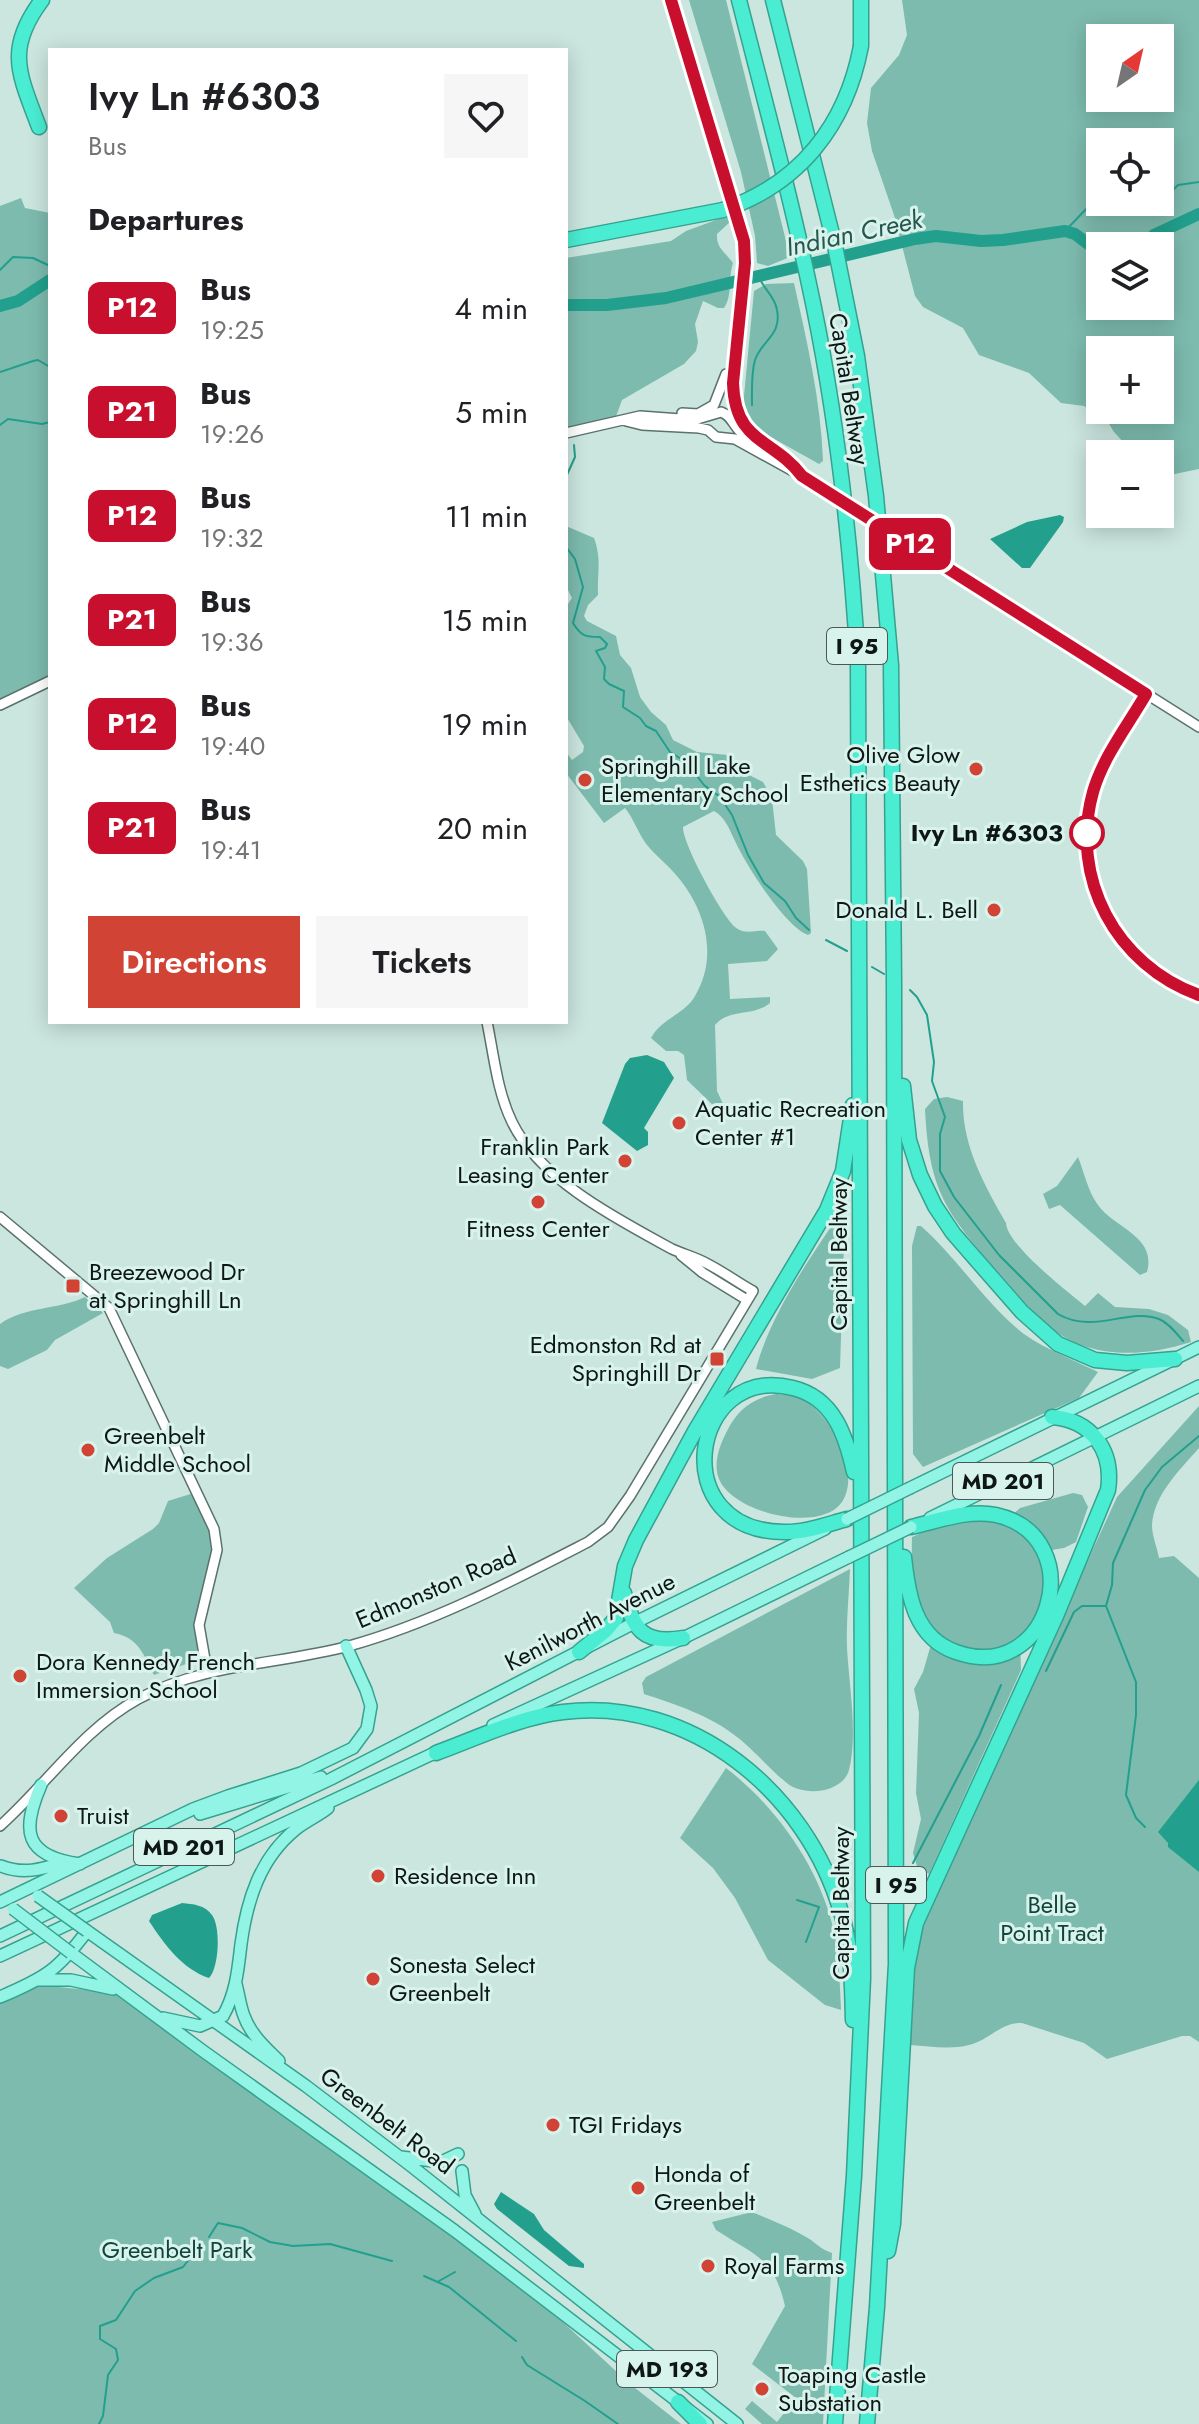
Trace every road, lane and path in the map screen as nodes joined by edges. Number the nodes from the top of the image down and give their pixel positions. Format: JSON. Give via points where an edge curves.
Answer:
{"nodes":[{"id":1,"x":42,"y":0,"type":"edge"},
{"id":2,"x":739,"y":0,"type":"edge"},
{"id":3,"x":773,"y":0,"type":"edge"},
{"id":4,"x":861,"y":0,"type":"edge"},
{"id":5,"x":39,"y":127,"type":"dead end"},
{"id":6,"x":568,"y":240,"type":"edge"},
{"id":7,"x":726,"y":374,"type":"dead end"},
{"id":8,"x":733,"y":383,"type":"dead end"},
{"id":9,"x":710,"y":416,"type":"junction"},
{"id":10,"x":660,"y":417,"type":"junction"},
{"id":11,"x":626,"y":421,"type":"junction"},
{"id":12,"x":733,"y":425,"type":"junction"},
{"id":13,"x":708,"y":430,"type":"junction"},
{"id":14,"x":568,"y":433,"type":"edge"},
{"id":15,"x":726,"y":437,"type":"junction"},
{"id":16,"x":775,"y":452,"type":"junction"},
{"id":17,"x":802,"y":476,"type":"junction"},
{"id":18,"x":48,"y":682,"type":"edge"},
{"id":19,"x":1146,"y":694,"type":"junction"},
{"id":20,"x":0,"y":705,"type":"edge"},
{"id":21,"x":1199,"y":727,"type":"edge"},
{"id":22,"x":894,"y":982,"type":"junction"},
{"id":23,"x":1199,"y":995,"type":"edge"},
{"id":24,"x":861,"y":1017,"type":"junction"},
{"id":25,"x":487,"y":1024,"type":"edge"},
{"id":26,"x":0,"y":1217,"type":"edge"},
{"id":27,"x":1199,"y":1347,"type":"edge"},
{"id":28,"x":1175,"y":1359,"type":"junction"},
{"id":29,"x":1199,"y":1386,"type":"edge"},
{"id":30,"x":1052,"y":1417,"type":"junction"},
{"id":31,"x":1095,"y":1435,"type":"junction"},
{"id":32,"x":895,"y":1463,"type":"junction"},
{"id":33,"x":860,"y":1499,"type":"junction"},
{"id":34,"x":847,"y":1519,"type":"junction"},
{"id":35,"x":911,"y":1527,"type":"junction"},
{"id":36,"x":622,"y":1585,"type":"junction"},
{"id":37,"x":634,"y":1623,"type":"junction"},
{"id":38,"x":683,"y":1638,"type":"junction"},
{"id":39,"x":346,"y":1646,"type":"junction"},
{"id":40,"x":579,"y":1652,"type":"junction"},
{"id":41,"x":207,"y":1671,"type":"junction"},
{"id":42,"x":436,"y":1753,"type":"junction"},
{"id":43,"x":368,"y":1761,"type":"junction"},
{"id":44,"x":41,"y":1785,"type":"junction"},
{"id":45,"x":351,"y":1792,"type":"junction"},
{"id":46,"x":168,"y":1823,"type":"junction"},
{"id":47,"x":0,"y":1826,"type":"edge"},
{"id":48,"x":66,"y":1862,"type":"junction"},
{"id":49,"x":80,"y":1864,"type":"junction"},
{"id":50,"x":0,"y":1866,"type":"edge"},
{"id":51,"x":33,"y":1892,"type":"junction"},
{"id":52,"x":1,"y":1900,"type":"edge"},
{"id":53,"x":87,"y":1931,"type":"junction"},
{"id":54,"x":0,"y":1936,"type":"edge"},
{"id":55,"x":71,"y":1953,"type":"junction"},
{"id":56,"x":0,"y":1956,"type":"edge"},
{"id":57,"x":39,"y":1980,"type":"junction"},
{"id":58,"x":236,"y":1984,"type":"junction"},
{"id":59,"x":123,"y":1992,"type":"junction"},
{"id":60,"x":0,"y":1997,"type":"edge"},
{"id":61,"x":157,"y":2016,"type":"junction"},
{"id":62,"x":214,"y":2021,"type":"junction"},
{"id":63,"x":306,"y":2086,"type":"junction"},
{"id":64,"x":458,"y":2154,"type":"dead end"},
{"id":65,"x":398,"y":2156,"type":"junction"},
{"id":66,"x":462,"y":2171,"type":"dead end"},
{"id":67,"x":854,"y":2176,"type":"junction"},
{"id":68,"x":477,"y":2218,"type":"junction"},
{"id":69,"x":877,"y":2307,"type":"junction"},
{"id":70,"x":678,"y":2402,"type":"junction"},
{"id":71,"x":700,"y":2424,"type":"edge"},
{"id":72,"x":707,"y":2424,"type":"edge"},
{"id":73,"x":737,"y":2424,"type":"edge"},
{"id":74,"x":835,"y":2424,"type":"edge"},
{"id":75,"x":867,"y":2424,"type":"edge"}],
"edges":[{"from":1,"to":5,"type":"highway","via":[[23,28],[17,56]]},
{"from":2,"to":24,"type":"highway","name":"Capital Beltway","number":"I 95","via":[[803,254],[842,479],[860,735]]},
{"from":3,"to":22,"type":"highway","name":"Capital Beltway","number":"I 95","via":[[835,246],[868,430],[888,617]]},
{"from":4,"to":6,"type":"highway","bridge":true,"via":[[861,46],[845,102],[816,149],[788,176],[723,210]]},
{"from":7,"to":10,"type":"street","via":[[710,409]]},
{"from":8,"to":16,"type":"street","via":[[743,424]]},
{"from":9,"to":10,"type":"street"},
{"from":9,"to":12,"type":"street","via":[[724,413]]},
{"from":9,"to":13,"type":"street"},
{"from":10,"to":11,"type":"street"},
{"from":11,"to":13,"type":"street"},
{"from":11,"to":14,"type":"street"},
{"from":12,"to":15,"type":"street"},
{"from":12,"to":16,"type":"street"},
{"from":13,"to":15,"type":"street"},
{"from":15,"to":17,"type":"street"},
{"from":16,"to":17,"type":"street"},
{"from":17,"to":19,"type":"street","bridge":true},
{"from":18,"to":20,"type":"street"},
{"from":19,"to":21,"type":"street"},
{"from":19,"to":23,"type":"street","via":[[1094,789],[1089,869],[1100,904],[1132,953],[1170,982]]},
{"from":22,"to":28,"type":"highway","via":[[909,1140],[943,1220],[1022,1312],[1058,1344],[1112,1362]]},
{"from":22,"to":32,"type":"highway","name":"Capital Beltway","number":"I 95"},
{"from":24,"to":33,"type":"highway","name":"Capital Beltway","number":"I 95"},
{"from":24,"to":36,"type":"highway","via":[[850,1138],[837,1187],[672,1472],[629,1555]]},
{"from":25,"to":39,"type":"street","name":"Edmonston Road","via":[[503,1100],[534,1157],[572,1189],[675,1250],[703,1273],[750,1295],[630,1496],[601,1533],[428,1619]]},
{"from":26,"to":41,"type":"street","via":[[109,1308],[214,1529],[217,1550],[199,1625]]},
{"from":27,"to":28,"type":"main road","name":"Kenilworth Avenue","number":"MD 201"},
{"from":28,"to":30,"type":"main road","name":"Kenilworth Avenue","number":"MD 201"},
{"from":29,"to":31,"type":"main road","name":"Kenilworth Avenue","number":"MD 201"},
{"from":30,"to":31,"type":"highway","via":[[1072,1419]]},
{"from":30,"to":34,"type":"main road","name":"Kenilworth Avenue","number":"MD 201","bridge":true},
{"from":31,"to":35,"type":"main road","name":"Kenilworth Avenue","number":"MD 201"},
{"from":31,"to":69,"type":"highway","via":[[1109,1471],[1105,1500],[916,1923],[907,1968],[893,2224]]},
{"from":32,"to":35,"type":"highway","via":[[906,1580],[912,1607],[926,1632],[949,1650],[979,1657],[1009,1651],[1031,1636],[1045,1615],[1052,1588],[1045,1556],[1027,1531],[1010,1520],[980,1514]]},
{"from":32,"to":69,"type":"highway","name":"Capital Beltway","number":"I 95","via":[[896,1964]]},
{"from":33,"to":34,"type":"highway","via":[[841,1427],[809,1394],[783,1385],[753,1389],[729,1402],[712,1423],[703,1449],[705,1478],[718,1503],[739,1522],[788,1532]]},
{"from":33,"to":67,"type":"highway","name":"Capital Beltway","number":"I 95","via":[[863,1978]]},
{"from":34,"to":37,"type":"main road","name":"Kenilworth Avenue","number":"MD 201"},
{"from":35,"to":38,"type":"main road","name":"Kenilworth Avenue","number":"MD 201","bridge":true},
{"from":36,"to":37,"type":"highway"},
{"from":36,"to":40,"type":"highway","via":[[616,1618]]},
{"from":37,"to":38,"type":"highway","via":[[648,1637]]},
{"from":37,"to":40,"type":"main road","name":"Kenilworth Avenue","number":"MD 201"},
{"from":38,"to":42,"type":"main road","name":"Kenilworth Avenue","number":"MD 201"},
{"from":39,"to":41,"type":"street","name":"Edmonston Road"},
{"from":39,"to":46,"type":"main road","via":[[371,1706],[367,1729],[353,1748]]},
{"from":40,"to":43,"type":"main road","name":"Kenilworth Avenue","number":"MD 201"},
{"from":41,"to":44,"type":"street","name":"Edmonston Road","via":[[160,1688],[113,1715]]},
{"from":42,"to":45,"type":"main road","name":"Kenilworth Avenue","number":"MD 201"},
{"from":42,"to":67,"type":"highway","via":[[543,1715],[604,1711],[686,1731],[762,1781],[823,1863],[849,1945]]},
{"from":43,"to":46,"type":"main road"},
{"from":43,"to":54,"type":"main road","name":"Kenilworth Avenue","number":"MD 201"},
{"from":44,"to":47,"type":"street","name":"Edmonston Road"},
{"from":44,"to":48,"type":"main road","via":[[30,1813],[30,1834],[44,1853]]},
{"from":45,"to":56,"type":"main road","name":"Kenilworth Avenue","number":"MD 201"},
{"from":45,"to":58,"type":"main road","via":[[295,1829],[260,1873],[246,1910]]},
{"from":46,"to":49,"type":"main road"},
{"from":48,"to":49,"type":"main road"},
{"from":48,"to":50,"type":"main road","via":[[28,1872]]},
{"from":49,"to":51,"type":"main road"},
{"from":50,"to":51,"type":"main road","name":"Greenbelt Road","number":"MD 193"},
{"from":51,"to":52,"type":"main road"},
{"from":51,"to":53,"type":"main road","name":"Greenbelt Road","number":"MD 193","bridge":true},
{"from":52,"to":55,"type":"main road","name":"Greenbelt Road","number":"MD 193","bridge":true},
{"from":53,"to":55,"type":"main road"},
{"from":53,"to":62,"type":"main road","name":"Greenbelt Road","number":"MD 193"},
{"from":55,"to":57,"type":"main road"},
{"from":55,"to":59,"type":"main road","name":"Greenbelt Road","number":"MD 193"},
{"from":57,"to":59,"type":"main road","via":[[90,1982]]},
{"from":57,"to":60,"type":"main road"},
{"from":58,"to":62,"type":"main road","via":[[223,2016]]},
{"from":58,"to":63,"type":"main road","via":[[242,2013],[257,2040]]},
{"from":59,"to":61,"type":"main road","name":"Greenbelt Road","number":"MD 193"},
{"from":61,"to":62,"type":"main road","via":[[188,2025]]},
{"from":61,"to":70,"type":"main road","name":"Greenbelt Road","number":"MD 193","via":[[455,2231]]},
{"from":62,"to":63,"type":"main road","name":"Greenbelt Road","number":"MD 193"},
{"from":63,"to":65,"type":"main road","name":"Greenbelt Road","number":"MD 193"},
{"from":64,"to":65,"type":"main road","via":[[441,2162]]},
{"from":65,"to":68,"type":"main road","name":"Greenbelt Road","number":"MD 193"},
{"from":66,"to":68,"type":"main road","via":[[465,2195]]},
{"from":67,"to":74,"type":"highway","name":"Capital Beltway","number":"I 95"},
{"from":68,"to":73,"type":"main road","name":"Greenbelt Road","number":"MD 193"},
{"from":69,"to":75,"type":"highway","name":"Capital Beltway","number":"I 95"},
{"from":70,"to":71,"type":"highway"},
{"from":70,"to":72,"type":"main road","name":"Greenbelt Road","number":"MD 193"}]}
